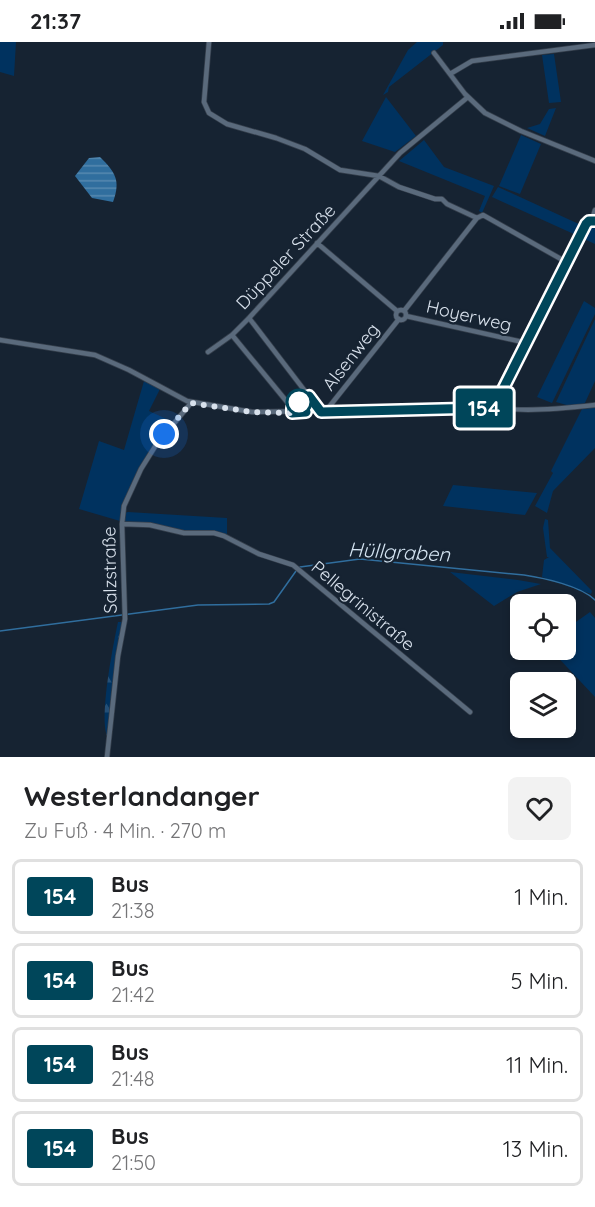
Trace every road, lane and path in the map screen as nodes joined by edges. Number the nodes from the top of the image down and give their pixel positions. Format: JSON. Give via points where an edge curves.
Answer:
{"nodes":[{"id":1,"x":209,"y":42,"type":"edge"},
{"id":2,"x":595,"y":45,"type":"edge"},
{"id":3,"x":434,"y":53,"type":"dead end"},
{"id":4,"x":450,"y":74,"type":"junction"},
{"id":5,"x":468,"y":98,"type":"junction"},
{"id":6,"x":595,"y":161,"type":"edge"},
{"id":7,"x":379,"y":176,"type":"junction"},
{"id":8,"x":595,"y":210,"type":"edge"},
{"id":9,"x":477,"y":218,"type":"junction"},
{"id":10,"x":593,"y":220,"type":"edge"},
{"id":11,"x":317,"y":243,"type":"junction"},
{"id":12,"x":568,"y":263,"type":"junction"},
{"id":13,"x":397,"y":311,"type":"junction"},
{"id":14,"x":405,"y":313,"type":"junction"},
{"id":15,"x":249,"y":318,"type":"junction"},
{"id":16,"x":399,"y":319,"type":"junction"},
{"id":17,"x":232,"y":335,"type":"junction"},
{"id":18,"x":0,"y":340,"type":"edge"},
{"id":19,"x":527,"y":343,"type":"junction"},
{"id":20,"x":208,"y":352,"type":"dead end"},
{"id":21,"x":309,"y":396,"type":"junction"},
{"id":22,"x":191,"y":403,"type":"junction"},
{"id":23,"x":494,"y":404,"type":"junction"},
{"id":24,"x":595,"y":405,"type":"edge"},
{"id":25,"x":292,"y":410,"type":"junction"},
{"id":26,"x":323,"y":412,"type":"junction"},
{"id":27,"x":122,"y":524,"type":"junction"},
{"id":28,"x":470,"y":712,"type":"dead end"},
{"id":29,"x":107,"y":757,"type":"edge"}],
"edges":[{"from":1,"to":7,"type":"street","via":[[204,102],[214,117],[305,149],[340,170]]},
{"from":2,"to":4,"type":"street","via":[[472,60]]},
{"from":3,"to":4,"type":"street"},
{"from":4,"to":5,"type":"street"},
{"from":5,"to":6,"type":"street","via":[[485,113],[521,131]]},
{"from":5,"to":7,"type":"street","name":"Düppeler Straße","via":[[400,153]]},
{"from":7,"to":9,"type":"street","via":[[399,187],[442,199]]},
{"from":7,"to":11,"type":"street","name":"Düppeler Straße"},
{"from":8,"to":10,"type":"street"},
{"from":9,"to":12,"type":"street","via":[[483,215],[496,221]]},
{"from":9,"to":14,"type":"street","name":"Alsenweg"},
{"from":10,"to":12,"type":"street","via":[[586,224]]},
{"from":11,"to":13,"type":"street"},
{"from":11,"to":15,"type":"street","name":"Düppeler Straße"},
{"from":12,"to":19,"type":"street"},
{"from":13,"to":14,"type":"street","name":"Alsenweg"},
{"from":13,"to":16,"type":"street","name":"Alsenweg"},
{"from":14,"to":16,"type":"street","name":"Alsenweg"},
{"from":14,"to":19,"type":"street","name":"Hoyerweg"},
{"from":15,"to":17,"type":"street","name":"Düppeler Straße"},
{"from":15,"to":21,"type":"street"},
{"from":16,"to":26,"type":"street","name":"Alsenweg"},
{"from":17,"to":20,"type":"street","name":"Düppeler Straße"},
{"from":17,"to":25,"type":"street"},
{"from":18,"to":22,"type":"street","via":[[95,355]]},
{"from":19,"to":23,"type":"street"},
{"from":21,"to":25,"type":"street"},
{"from":21,"to":26,"type":"street"},
{"from":22,"to":25,"type":"street","via":[[252,412]]},
{"from":22,"to":27,"type":"street","name":"Salzstraße","via":[[141,469],[124,506]]},
{"from":23,"to":24,"type":"street","via":[[506,409]]},
{"from":23,"to":26,"type":"street","via":[[483,408]]},
{"from":25,"to":26,"type":"street"},
{"from":27,"to":28,"type":"street","name":"Pellegrinistraße","via":[[214,533],[296,567]]},
{"from":27,"to":29,"type":"street","name":"Salzstraße","via":[[125,618]]}]}
